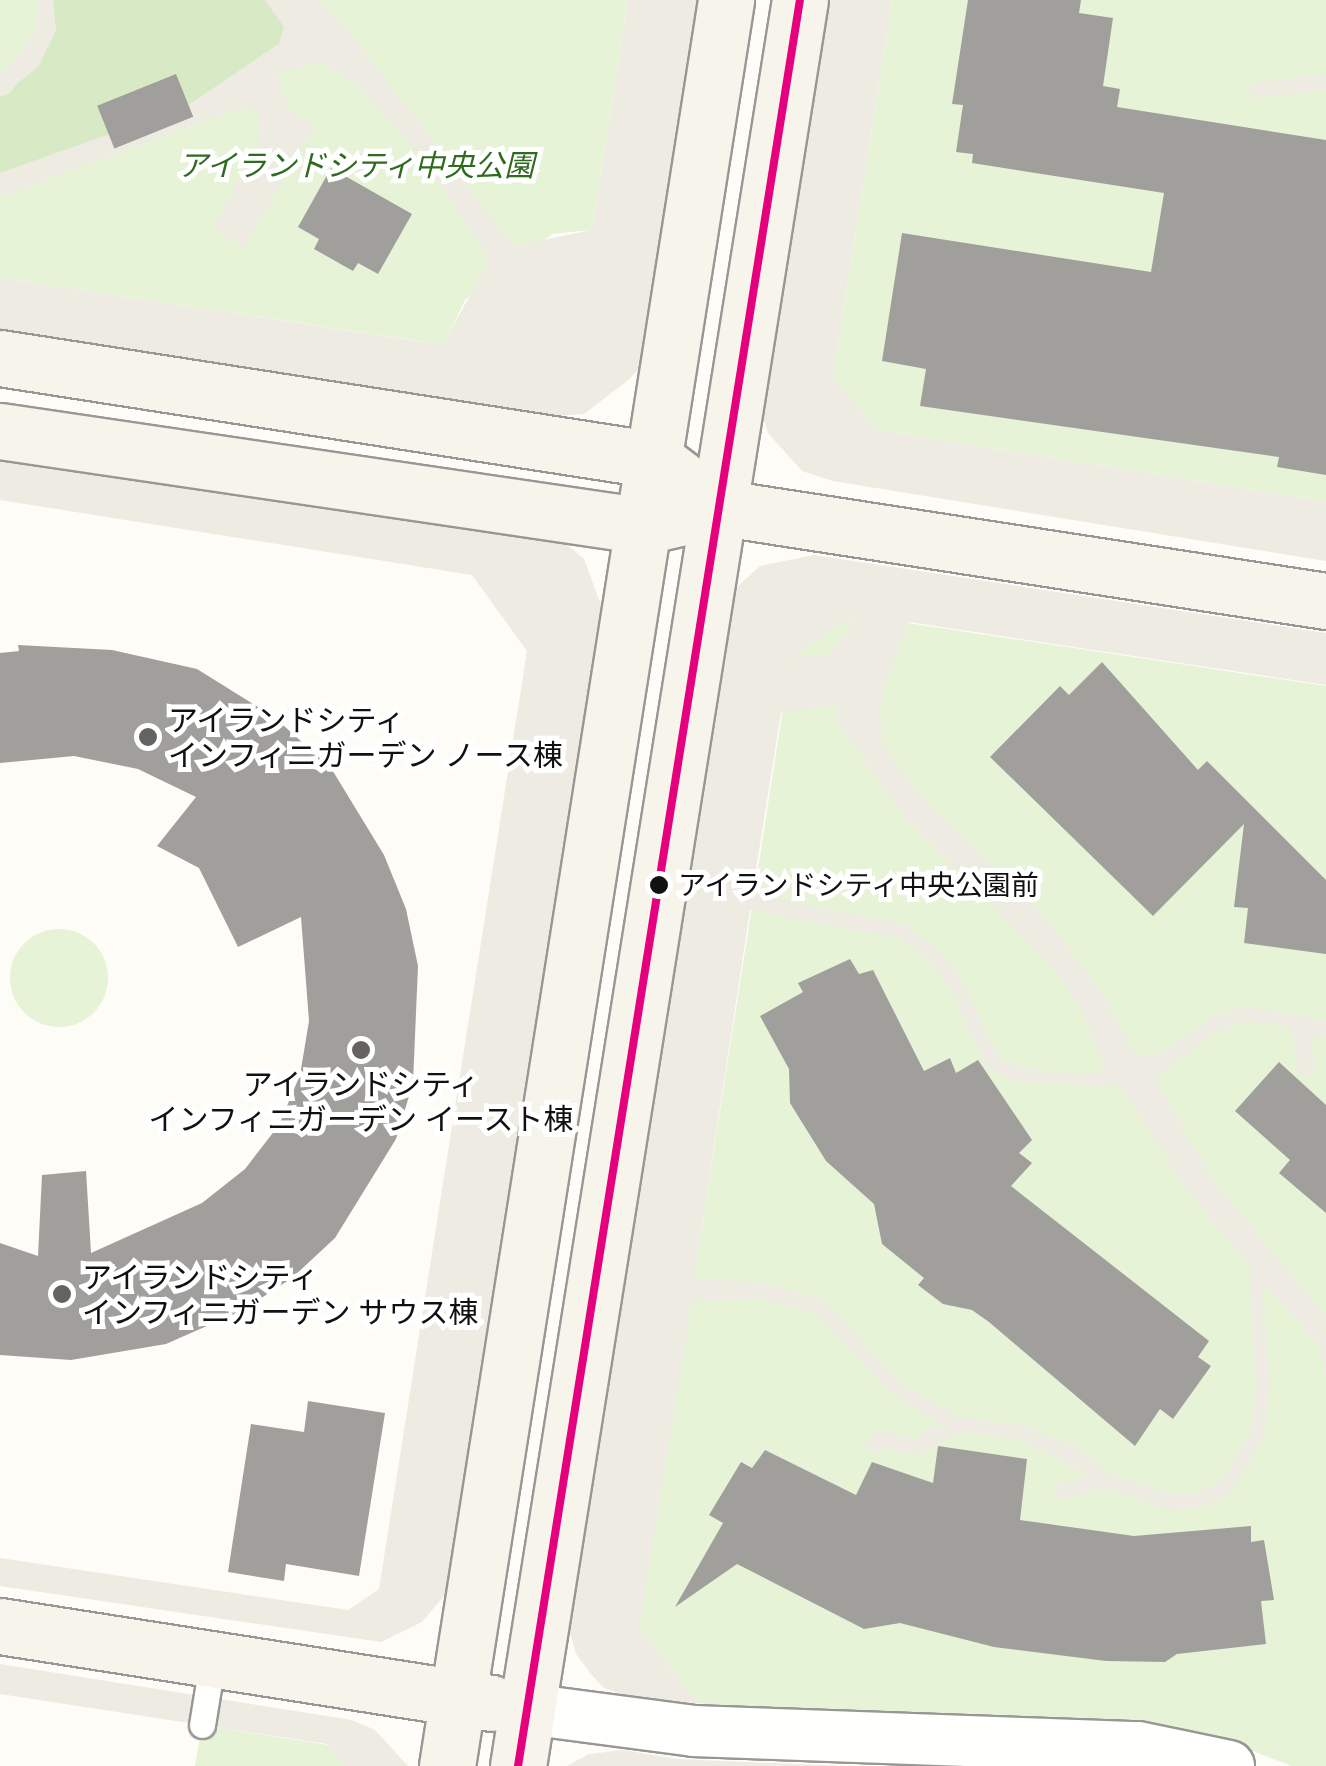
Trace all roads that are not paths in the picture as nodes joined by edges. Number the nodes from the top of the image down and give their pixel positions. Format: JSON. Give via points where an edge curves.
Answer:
{"nodes":[{"id":1,"x":726,"y":0,"type":"edge"},
{"id":2,"x":800,"y":0,"type":"edge"},
{"id":3,"x":0,"y":358,"type":"edge"},
{"id":4,"x":0,"y":431,"type":"edge"},
{"id":5,"x":656,"y":460,"type":"junction"},
{"id":6,"x":722,"y":508,"type":"junction"},
{"id":7,"x":644,"y":526,"type":"junction"},
{"id":8,"x":1326,"y":601,"type":"edge"},
{"id":9,"x":0,"y":1626,"type":"edge"},
{"id":10,"x":213,"y":1658,"type":"junction"},
{"id":11,"x":458,"y":1698,"type":"junction"},
{"id":12,"x":527,"y":1708,"type":"junction"},
{"id":13,"x":202,"y":1725,"type":"dead end"},
{"id":14,"x":893,"y":1752,"type":"edge"},
{"id":15,"x":447,"y":1766,"type":"edge"},
{"id":16,"x":518,"y":1766,"type":"edge"},
{"id":17,"x":1229,"y":1766,"type":"edge"}],
"edges":[{"from":1,"to":5,"type":"street"},
{"from":2,"to":6,"type":"street"},
{"from":3,"to":5,"type":"street"},
{"from":4,"to":7,"type":"street"},
{"from":5,"to":6,"type":"street"},
{"from":5,"to":7,"type":"street"},
{"from":6,"to":7,"type":"street"},
{"from":6,"to":8,"type":"street"},
{"from":6,"to":12,"type":"street"},
{"from":7,"to":11,"type":"street"},
{"from":9,"to":10,"type":"street"},
{"from":10,"to":11,"type":"street"},
{"from":10,"to":13,"type":"lane"},
{"from":11,"to":12,"type":"street"},
{"from":11,"to":15,"type":"street"},
{"from":12,"to":14,"type":"street"},
{"from":12,"to":16,"type":"street"},
{"from":14,"to":17,"type":"street","via":[[1138,1746]]}]}
